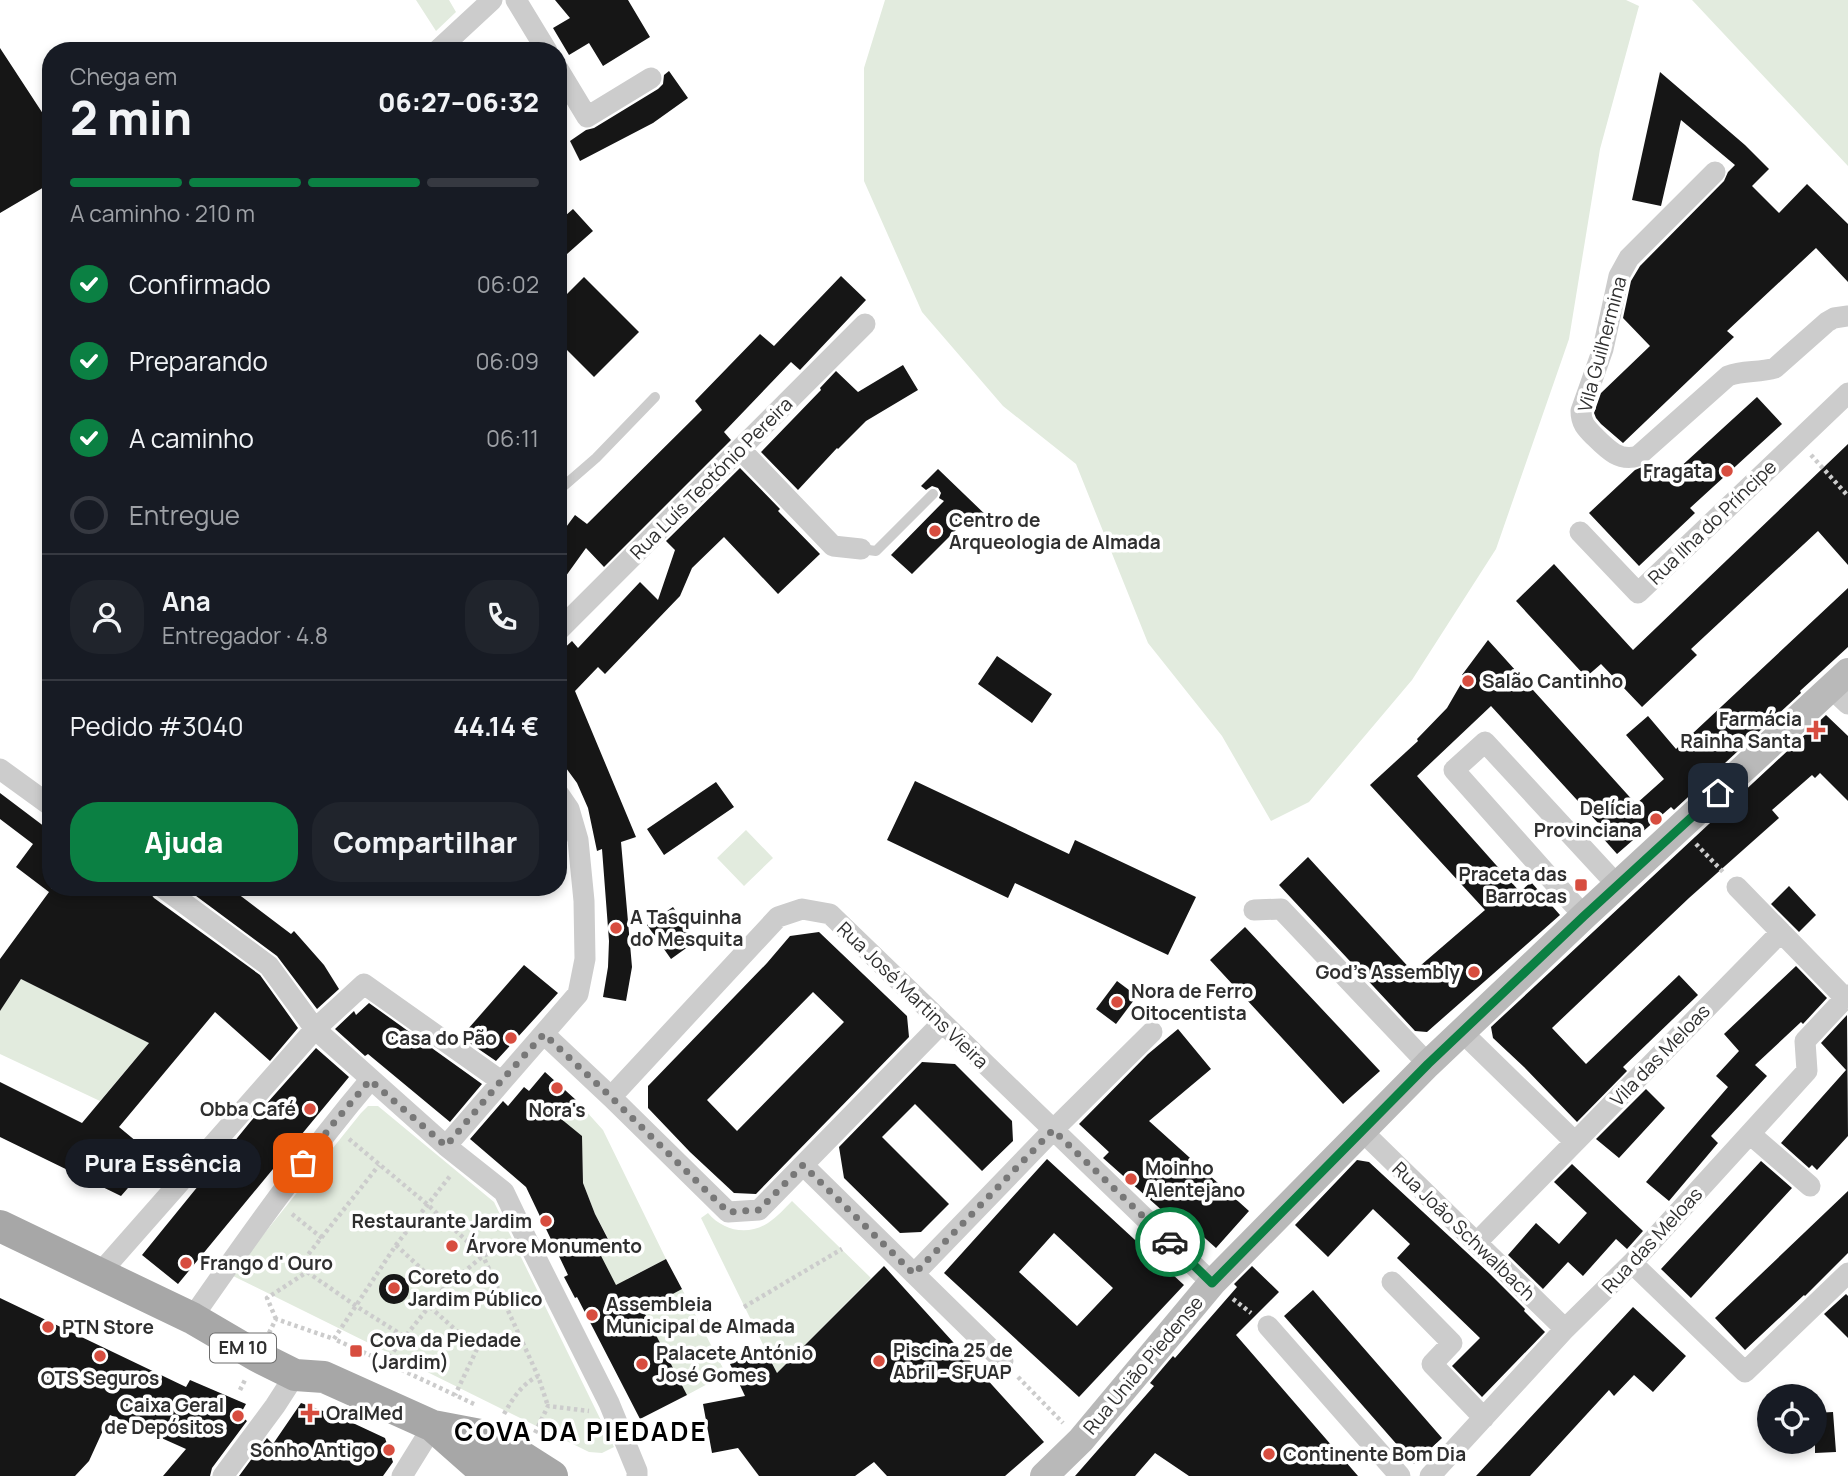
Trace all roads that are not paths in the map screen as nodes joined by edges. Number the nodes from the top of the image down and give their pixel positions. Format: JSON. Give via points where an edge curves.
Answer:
{"nodes":[{"id":1,"x":492,"y":0,"type":"edge"},
{"id":2,"x":516,"y":0,"type":"edge"},
{"id":3,"x":471,"y":7,"type":"edge"},
{"id":4,"x":444,"y":42,"type":"edge"},
{"id":5,"x":542,"y":42,"type":"edge"},
{"id":6,"x":651,"y":78,"type":"dead end"},
{"id":7,"x":567,"y":84,"type":"edge"},
{"id":8,"x":1715,"y":173,"type":"dead end"},
{"id":9,"x":1848,"y":316,"type":"edge"},
{"id":10,"x":865,"y":324,"type":"dead end"},
{"id":11,"x":1848,"y":393,"type":"edge"},
{"id":12,"x":655,"y":397,"type":"dead end"},
{"id":13,"x":740,"y":449,"type":"junction"},
{"id":14,"x":567,"y":483,"type":"edge"},
{"id":15,"x":933,"y":494,"type":"dead end"},
{"id":16,"x":1580,"y":532,"type":"dead end"},
{"id":17,"x":862,"y":549,"type":"joint"},
{"id":18,"x":567,"y":622,"type":"edge"},
{"id":19,"x":1842,"y":688,"type":"edge"},
{"id":20,"x":0,"y":769,"type":"edge"},
{"id":21,"x":42,"y":799,"type":"edge"},
{"id":22,"x":567,"y":806,"type":"edge"},
{"id":23,"x":1618,"y":886,"type":"junction"},
{"id":24,"x":1737,"y":887,"type":"road end"},
{"id":25,"x":174,"y":896,"type":"edge"},
{"id":26,"x":1254,"y":910,"type":"dead end"},
{"id":27,"x":1584,"y":916,"type":"junction"},
{"id":28,"x":1781,"y":932,"type":"junction"},
{"id":29,"x":1846,"y":996,"type":"edge"},
{"id":30,"x":942,"y":1023,"type":"junction"},
{"id":31,"x":315,"y":1029,"type":"junction"},
{"id":32,"x":1152,"y":1032,"type":"dead end"},
{"id":33,"x":1462,"y":1032,"type":"junction"},
{"id":34,"x":544,"y":1034,"type":"junction"},
{"id":35,"x":1428,"y":1064,"type":"junction"},
{"id":36,"x":370,"y":1080,"type":"junction"},
{"id":37,"x":501,"y":1081,"type":"junction"},
{"id":38,"x":611,"y":1097,"type":"junction"},
{"id":39,"x":1053,"y":1130,"type":"junction"},
{"id":40,"x":1363,"y":1132,"type":"junction"},
{"id":41,"x":1750,"y":1134,"type":"junction"},
{"id":42,"x":1575,"y":1142,"type":"junction"},
{"id":43,"x":455,"y":1152,"type":"junction"},
{"id":44,"x":803,"y":1165,"type":"junction"},
{"id":45,"x":1810,"y":1186,"type":"dead end"},
{"id":46,"x":0,"y":1226,"type":"edge"},
{"id":47,"x":1477,"y":1242,"type":"junction"},
{"id":48,"x":1632,"y":1264,"type":"junction"},
{"id":49,"x":100,"y":1273,"type":"junction"},
{"id":50,"x":1848,"y":1273,"type":"edge"},
{"id":51,"x":914,"y":1274,"type":"junction"},
{"id":52,"x":1392,"y":1282,"type":"dead end"},
{"id":53,"x":1212,"y":1283,"type":"junction"},
{"id":54,"x":192,"y":1318,"type":"junction"},
{"id":55,"x":1268,"y":1326,"type":"road end"},
{"id":56,"x":1565,"y":1329,"type":"junction"},
{"id":57,"x":1003,"y":1361,"type":"dead end"},
{"id":58,"x":315,"y":1373,"type":"junction"},
{"id":59,"x":1484,"y":1418,"type":"junction"},
{"id":60,"x":433,"y":1426,"type":"junction"},
{"id":61,"x":223,"y":1476,"type":"edge"},
{"id":62,"x":402,"y":1476,"type":"edge"},
{"id":63,"x":550,"y":1476,"type":"edge"},
{"id":64,"x":637,"y":1476,"type":"edge"},
{"id":65,"x":1044,"y":1476,"type":"edge"},
{"id":66,"x":1401,"y":1476,"type":"edge"},
{"id":67,"x":1430,"y":1476,"type":"edge"}],
"edges":[{"from":1,"to":3,"type":"street"},
{"from":2,"to":5,"type":"street"},
{"from":3,"to":4,"type":"street"},
{"from":6,"to":7,"type":"street","via":[[587,117]]},
{"from":8,"to":9,"type":"street","name":"Vila Guilhermina","via":[[1624,266],[1581,411],[1585,426],[1612,453],[1638,456],[1728,376],[1775,368],[1827,322]]},
{"from":10,"to":13,"type":"street","name":"Rua Luís Teotónio Pereira"},
{"from":11,"to":16,"type":"street","name":"Rua Ilha do Príncipe","via":[[1637,593]]},
{"from":12,"to":14,"type":"lane"},
{"from":13,"to":17,"type":"street","via":[[833,546]]},
{"from":13,"to":18,"type":"street","name":"Rua Luís Teotónio Pereira"},
{"from":15,"to":17,"type":"lane","via":[[876,551]]},
{"from":19,"to":23,"type":"street","name":"Rua União Piedense"},
{"from":20,"to":21,"type":"street"},
{"from":22,"to":34,"type":"street","via":[[578,840],[585,959],[578,994]]},
{"from":23,"to":27,"type":"street","name":"Rua União Piedense"},
{"from":23,"to":27,"type":"street","via":[[1485,742],[1454,771]]},
{"from":24,"to":28,"type":"street"},
{"from":25,"to":31,"type":"street","via":[[269,966]]},
{"from":26,"to":35,"type":"street","via":[[1281,909]]},
{"from":27,"to":33,"type":"street","name":"Rua União Piedense"},
{"from":28,"to":29,"type":"street"},
{"from":28,"to":42,"type":"street","name":"Vila das Meloas"},
{"from":29,"to":41,"type":"street","name":"Rua das Meloas","via":[[1805,1041],[1807,1071]]},
{"from":30,"to":38,"type":"street","name":"Rua José Martins Vieira","via":[[830,915],[802,909],[778,917]]},
{"from":30,"to":39,"type":"street","name":"Rua José Martins Vieira"},
{"from":30,"to":44,"type":"street"},
{"from":31,"to":36,"type":"street"},
{"from":31,"to":37,"type":"street","via":[[364,984]]},
{"from":31,"to":49,"type":"street"},
{"from":32,"to":39,"type":"street"},
{"from":33,"to":35,"type":"street","name":"Rua União Piedense"},
{"from":33,"to":42,"type":"street"},
{"from":34,"to":37,"type":"street"},
{"from":34,"to":38,"type":"street"},
{"from":35,"to":40,"type":"street","name":"Rua União Piedense"},
{"from":36,"to":43,"type":"street"},
{"from":36,"to":54,"type":"street","via":[[275,1201]]},
{"from":37,"to":43,"type":"street"},
{"from":38,"to":44,"type":"street","via":[[728,1212],[759,1210]]},
{"from":39,"to":51,"type":"street"},
{"from":39,"to":53,"type":"street","name":"Rua José Martins Vieira"},
{"from":40,"to":47,"type":"street","name":"Rua João Schwalbach"},
{"from":40,"to":53,"type":"street","name":"Rua União Piedense"},
{"from":41,"to":45,"type":"street"},
{"from":41,"to":48,"type":"street","name":"Rua das Meloas"},
{"from":42,"to":47,"type":"street","name":"Vila das Meloas"},
{"from":43,"to":64,"type":"street","via":[[504,1192],[609,1403]]},
{"from":44,"to":51,"type":"street"},
{"from":46,"to":49,"type":"main road","number":"EM 10"},
{"from":47,"to":56,"type":"street","name":"Rua João Schwalbach"},
{"from":48,"to":50,"type":"street","via":[[1745,1372]]},
{"from":48,"to":56,"type":"street","name":"Rua das Meloas"},
{"from":49,"to":54,"type":"main road","number":"EM 10"},
{"from":51,"to":57,"type":"street"},
{"from":52,"to":59,"type":"street","via":[[1452,1343],[1432,1364]]},
{"from":53,"to":65,"type":"street","name":"Rua União Piedense","via":[[1081,1440]]},
{"from":54,"to":58,"type":"main road","number":"EM 10","via":[[266,1338]]},
{"from":55,"to":66,"type":"street"},
{"from":56,"to":59,"type":"street","name":"Rua das Meloas"},
{"from":58,"to":60,"type":"main road","number":"EM 10"},
{"from":58,"to":61,"type":"street","via":[[275,1406]]},
{"from":59,"to":67,"type":"street","name":"Rua das Meloas"},
{"from":60,"to":62,"type":"street"},
{"from":60,"to":63,"type":"main road","number":"EM 10","via":[[477,1465]]}]}
